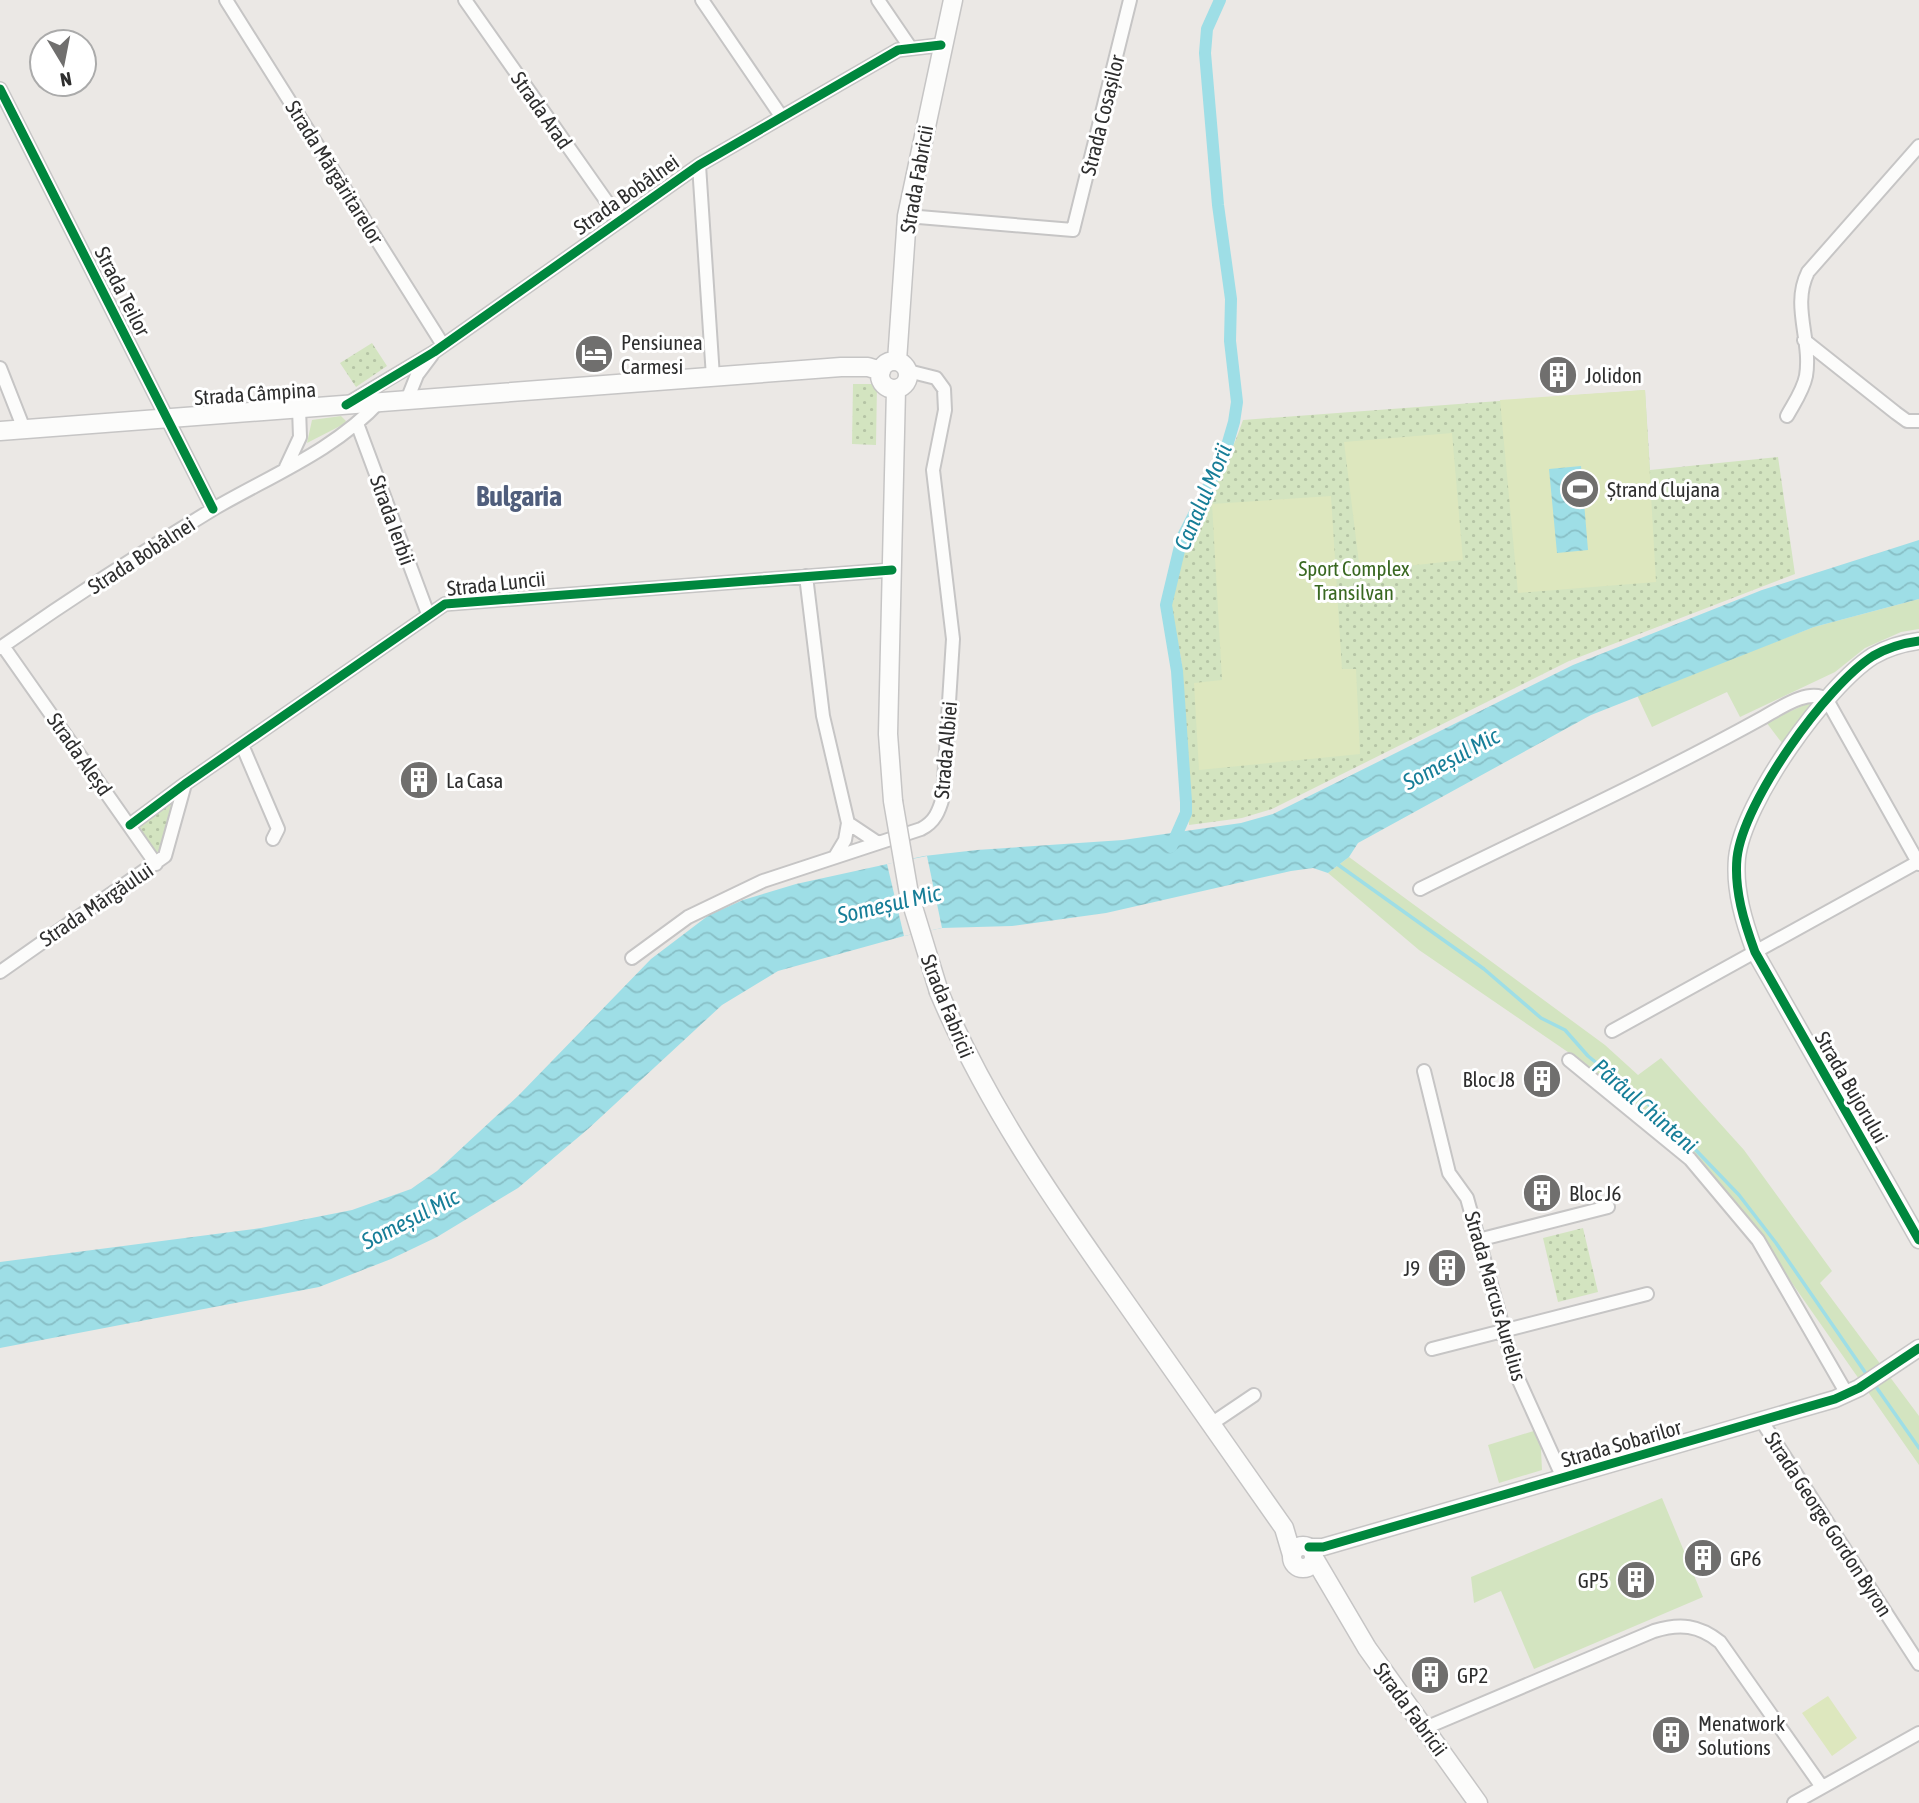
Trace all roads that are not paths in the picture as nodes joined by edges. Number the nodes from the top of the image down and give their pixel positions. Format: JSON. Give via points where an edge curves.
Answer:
{"nodes":[{"id":1,"x":226,"y":0,"type":"edge"},
{"id":2,"x":465,"y":0,"type":"edge"},
{"id":3,"x":702,"y":0,"type":"edge"},
{"id":4,"x":878,"y":0,"type":"edge"},
{"id":5,"x":953,"y":0,"type":"edge"},
{"id":6,"x":1130,"y":0,"type":"edge"},
{"id":7,"x":941,"y":46,"type":"junction"},
{"id":8,"x":910,"y":47,"type":"junction"},
{"id":9,"x":0,"y":89,"type":"edge"},
{"id":10,"x":781,"y":116,"type":"junction"},
{"id":11,"x":1919,"y":146,"type":"edge"},
{"id":12,"x":699,"y":165,"type":"junction"},
{"id":13,"x":907,"y":216,"type":"junction"},
{"id":14,"x":619,"y":219,"type":"junction"},
{"id":15,"x":1804,"y":340,"type":"junction"},
{"id":16,"x":438,"y":348,"type":"junction"},
{"id":17,"x":903,"y":366,"type":"junction"},
{"id":18,"x":0,"y":368,"type":"edge"},
{"id":19,"x":881,"y":371,"type":"junction"},
{"id":20,"x":713,"y":377,"type":"junction"},
{"id":21,"x":896,"y":389,"type":"junction"},
{"id":22,"x":407,"y":400,"type":"junction"},
{"id":23,"x":380,"y":401,"type":"junction"},
{"id":24,"x":346,"y":405,"type":"junction"},
{"id":25,"x":299,"y":408,"type":"junction"},
{"id":26,"x":1787,"y":416,"type":"dead end"},
{"id":27,"x":168,"y":417,"type":"junction"},
{"id":28,"x":1919,"y":421,"type":"edge"},
{"id":29,"x":358,"y":426,"type":"junction"},
{"id":30,"x":24,"y":429,"type":"junction"},
{"id":31,"x":0,"y":431,"type":"edge"},
{"id":32,"x":286,"y":467,"type":"junction"},
{"id":33,"x":213,"y":509,"type":"junction"},
{"id":34,"x":892,"y":570,"type":"junction"},
{"id":35,"x":806,"y":576,"type":"junction"},
{"id":36,"x":428,"y":614,"type":"junction"},
{"id":37,"x":1919,"y":641,"type":"edge"},
{"id":38,"x":1,"y":647,"type":"edge"},
{"id":39,"x":1827,"y":700,"type":"junction"},
{"id":40,"x":242,"y":745,"type":"junction"},
{"id":41,"x":185,"y":784,"type":"junction"},
{"id":42,"x":848,"y":823,"type":"junction"},
{"id":43,"x":130,"y":825,"type":"junction"},
{"id":44,"x":273,"y":839,"type":"dead end"},
{"id":45,"x":878,"y":843,"type":"junction"},
{"id":46,"x":836,"y":855,"type":"junction"},
{"id":47,"x":1919,"y":863,"type":"edge"},
{"id":48,"x":156,"y":864,"type":"junction"},
{"id":49,"x":1420,"y":889,"type":"dead end"},
{"id":50,"x":1755,"y":952,"type":"junction"},
{"id":51,"x":632,"y":958,"type":"dead end"},
{"id":52,"x":0,"y":972,"type":"edge"},
{"id":53,"x":1612,"y":1031,"type":"dead end"},
{"id":54,"x":1569,"y":1060,"type":"dead end"},
{"id":55,"x":1424,"y":1071,"type":"dead end"},
{"id":56,"x":1608,"y":1207,"type":"dead end"},
{"id":57,"x":1478,"y":1240,"type":"junction"},
{"id":58,"x":1919,"y":1240,"type":"edge"},
{"id":59,"x":1647,"y":1294,"type":"dead end"},
{"id":60,"x":1503,"y":1331,"type":"junction"},
{"id":61,"x":1919,"y":1348,"type":"edge"},
{"id":62,"x":1432,"y":1349,"type":"dead end"},
{"id":63,"x":1853,"y":1391,"type":"junction"},
{"id":64,"x":1254,"y":1395,"type":"dead end"},
{"id":65,"x":1761,"y":1420,"type":"junction"},
{"id":66,"x":1211,"y":1424,"type":"junction"},
{"id":67,"x":1563,"y":1478,"type":"junction"},
{"id":68,"x":1308,"y":1553,"type":"junction"},
{"id":69,"x":1919,"y":1664,"type":"edge"},
{"id":70,"x":1425,"y":1728,"type":"junction"},
{"id":71,"x":1919,"y":1733,"type":"edge"},
{"id":72,"x":1822,"y":1787,"type":"junction"},
{"id":73,"x":1478,"y":1803,"type":"edge"},
{"id":74,"x":1794,"y":1803,"type":"edge"}],
"edges":[{"from":1,"to":16,"type":"street","name":"Strada Mărgăritarelor"},
{"from":2,"to":14,"type":"street","name":"Strada Arad"},
{"from":3,"to":10,"type":"street"},
{"from":4,"to":8,"type":"street"},
{"from":5,"to":7,"type":"main road","name":"Strada Fabricii"},
{"from":6,"to":13,"type":"street","name":"Strada Cosașilor","via":[[1073,230]]},
{"from":7,"to":8,"type":"street","name":"Strada Bobâlnei"},
{"from":7,"to":13,"type":"main road","name":"Strada Fabricii"},
{"from":8,"to":10,"type":"street","name":"Strada Bobâlnei"},
{"from":9,"to":27,"type":"street","name":"Strada Teilor"},
{"from":10,"to":12,"type":"street","name":"Strada Bobâlnei"},
{"from":11,"to":15,"type":"street","via":[[1808,272],[1801,285]]},
{"from":12,"to":14,"type":"street","name":"Strada Bobâlnei"},
{"from":12,"to":20,"type":"street"},
{"from":13,"to":17,"type":"main road","name":"Strada Fabricii"},
{"from":14,"to":16,"type":"street","name":"Strada Bobâlnei"},
{"from":15,"to":26,"type":"street","via":[[1806,376]]},
{"from":15,"to":28,"type":"street","via":[[1896,414]]},
{"from":16,"to":22,"type":"street","name":"Strada Bobâlnei","via":[[417,374]]},
{"from":16,"to":24,"type":"street","name":"Strada Bobâlnei"},
{"from":17,"to":19,"type":"main road","via":[[889,362]]},
{"from":17,"to":21,"type":"main road","via":[[906,383]]},
{"from":17,"to":45,"type":"street","name":"Strada Albiei","via":[[936,378],[945,397],[933,470],[953,639],[952,676],[939,810],[928,825]]},
{"from":18,"to":30,"type":"street"},
{"from":19,"to":20,"type":"main road","name":"Strada Câmpina","via":[[858,366]]},
{"from":19,"to":21,"type":"main road","via":[[885,385]]},
{"from":20,"to":22,"type":"main road","name":"Strada Câmpina"},
{"from":21,"to":34,"type":"main road","name":"Strada Fabricii"},
{"from":22,"to":23,"type":"main road","name":"Strada Câmpina"},
{"from":23,"to":24,"type":"main road","name":"Strada Câmpina"},
{"from":23,"to":29,"type":"street","name":"Strada Bobâlnei"},
{"from":24,"to":25,"type":"main road","name":"Strada Câmpina"},
{"from":25,"to":27,"type":"main road","name":"Strada Câmpina"},
{"from":25,"to":32,"type":"street","via":[[300,437]]},
{"from":27,"to":30,"type":"main road","name":"Strada Câmpina"},
{"from":27,"to":33,"type":"street","name":"Strada Teilor"},
{"from":29,"to":32,"type":"street","name":"Strada Bobâlnei"},
{"from":29,"to":36,"type":"street","name":"Strada Ierbii"},
{"from":30,"to":31,"type":"main road","name":"Strada Câmpina"},
{"from":32,"to":33,"type":"street","name":"Strada Bobâlnei"},
{"from":33,"to":38,"type":"street","name":"Strada Bobâlnei"},
{"from":34,"to":35,"type":"street","name":"Strada Luncii"},
{"from":34,"to":66,"type":"main road","name":"Strada Fabricii","bridge":true,"via":[[888,734],[893,801],[921,941],[961,1044],[1013,1136]]},
{"from":35,"to":36,"type":"street","name":"Strada Luncii","via":[[453,602]]},
{"from":35,"to":42,"type":"street","via":[[822,716]]},
{"from":36,"to":40,"type":"street","name":"Strada Luncii"},
{"from":37,"to":39,"type":"street","name":"Strada Bujorului","via":[[1874,656]]},
{"from":38,"to":43,"type":"street","name":"Strada Aleșd"},
{"from":39,"to":47,"type":"street"},
{"from":39,"to":49,"type":"street","via":[[1817,696],[1797,700]]},
{"from":39,"to":50,"type":"street","name":"Strada Bujorului","via":[[1775,769],[1743,830],[1737,883]]},
{"from":40,"to":41,"type":"street","name":"Strada Luncii"},
{"from":40,"to":44,"type":"street","via":[[278,829]]},
{"from":41,"to":43,"type":"street","name":"Strada Luncii"},
{"from":41,"to":48,"type":"street","name":"Strada Mărgăului","via":[[169,847]]},
{"from":42,"to":45,"type":"street"},
{"from":42,"to":46,"type":"street"},
{"from":43,"to":48,"type":"street","name":"Strada Aleșd"},
{"from":45,"to":46,"type":"street","name":"Strada Albiei"},
{"from":46,"to":51,"type":"street","name":"Strada Albiei","via":[[781,873],[708,906]]},
{"from":47,"to":50,"type":"street"},
{"from":48,"to":52,"type":"street","name":"Strada Mărgăului"},
{"from":50,"to":53,"type":"street"},
{"from":50,"to":58,"type":"street","name":"Strada Bujorului"},
{"from":54,"to":63,"type":"street","via":[[1690,1159],[1758,1240]]},
{"from":55,"to":57,"type":"street","name":"Strada Marcus Aurelius","via":[[1449,1173],[1467,1198]]},
{"from":56,"to":57,"type":"street"},
{"from":57,"to":60,"type":"street","name":"Strada Marcus Aurelius"},
{"from":59,"to":60,"type":"street"},
{"from":60,"to":62,"type":"street"},
{"from":60,"to":67,"type":"street","name":"Strada Marcus Aurelius","via":[[1516,1374]]},
{"from":61,"to":63,"type":"street","name":"Strada Sobarilor"},
{"from":63,"to":65,"type":"street","name":"Strada Sobarilor"},
{"from":64,"to":66,"type":"street"},
{"from":65,"to":67,"type":"street","name":"Strada Sobarilor"},
{"from":65,"to":69,"type":"street","name":"Strada George Gordon Byron"},
{"from":66,"to":68,"type":"main road","name":"Strada Fabricii","via":[[1287,1532]]},
{"from":67,"to":68,"type":"street","name":"Strada Sobarilor"},
{"from":68,"to":70,"type":"main road","name":"Strada Fabricii"},
{"from":70,"to":72,"type":"street","via":[[1654,1631],[1686,1626],[1708,1632],[1720,1642]]},
{"from":70,"to":73,"type":"main road","name":"Strada Fabricii"},
{"from":71,"to":72,"type":"street"},
{"from":72,"to":74,"type":"street"}]}
